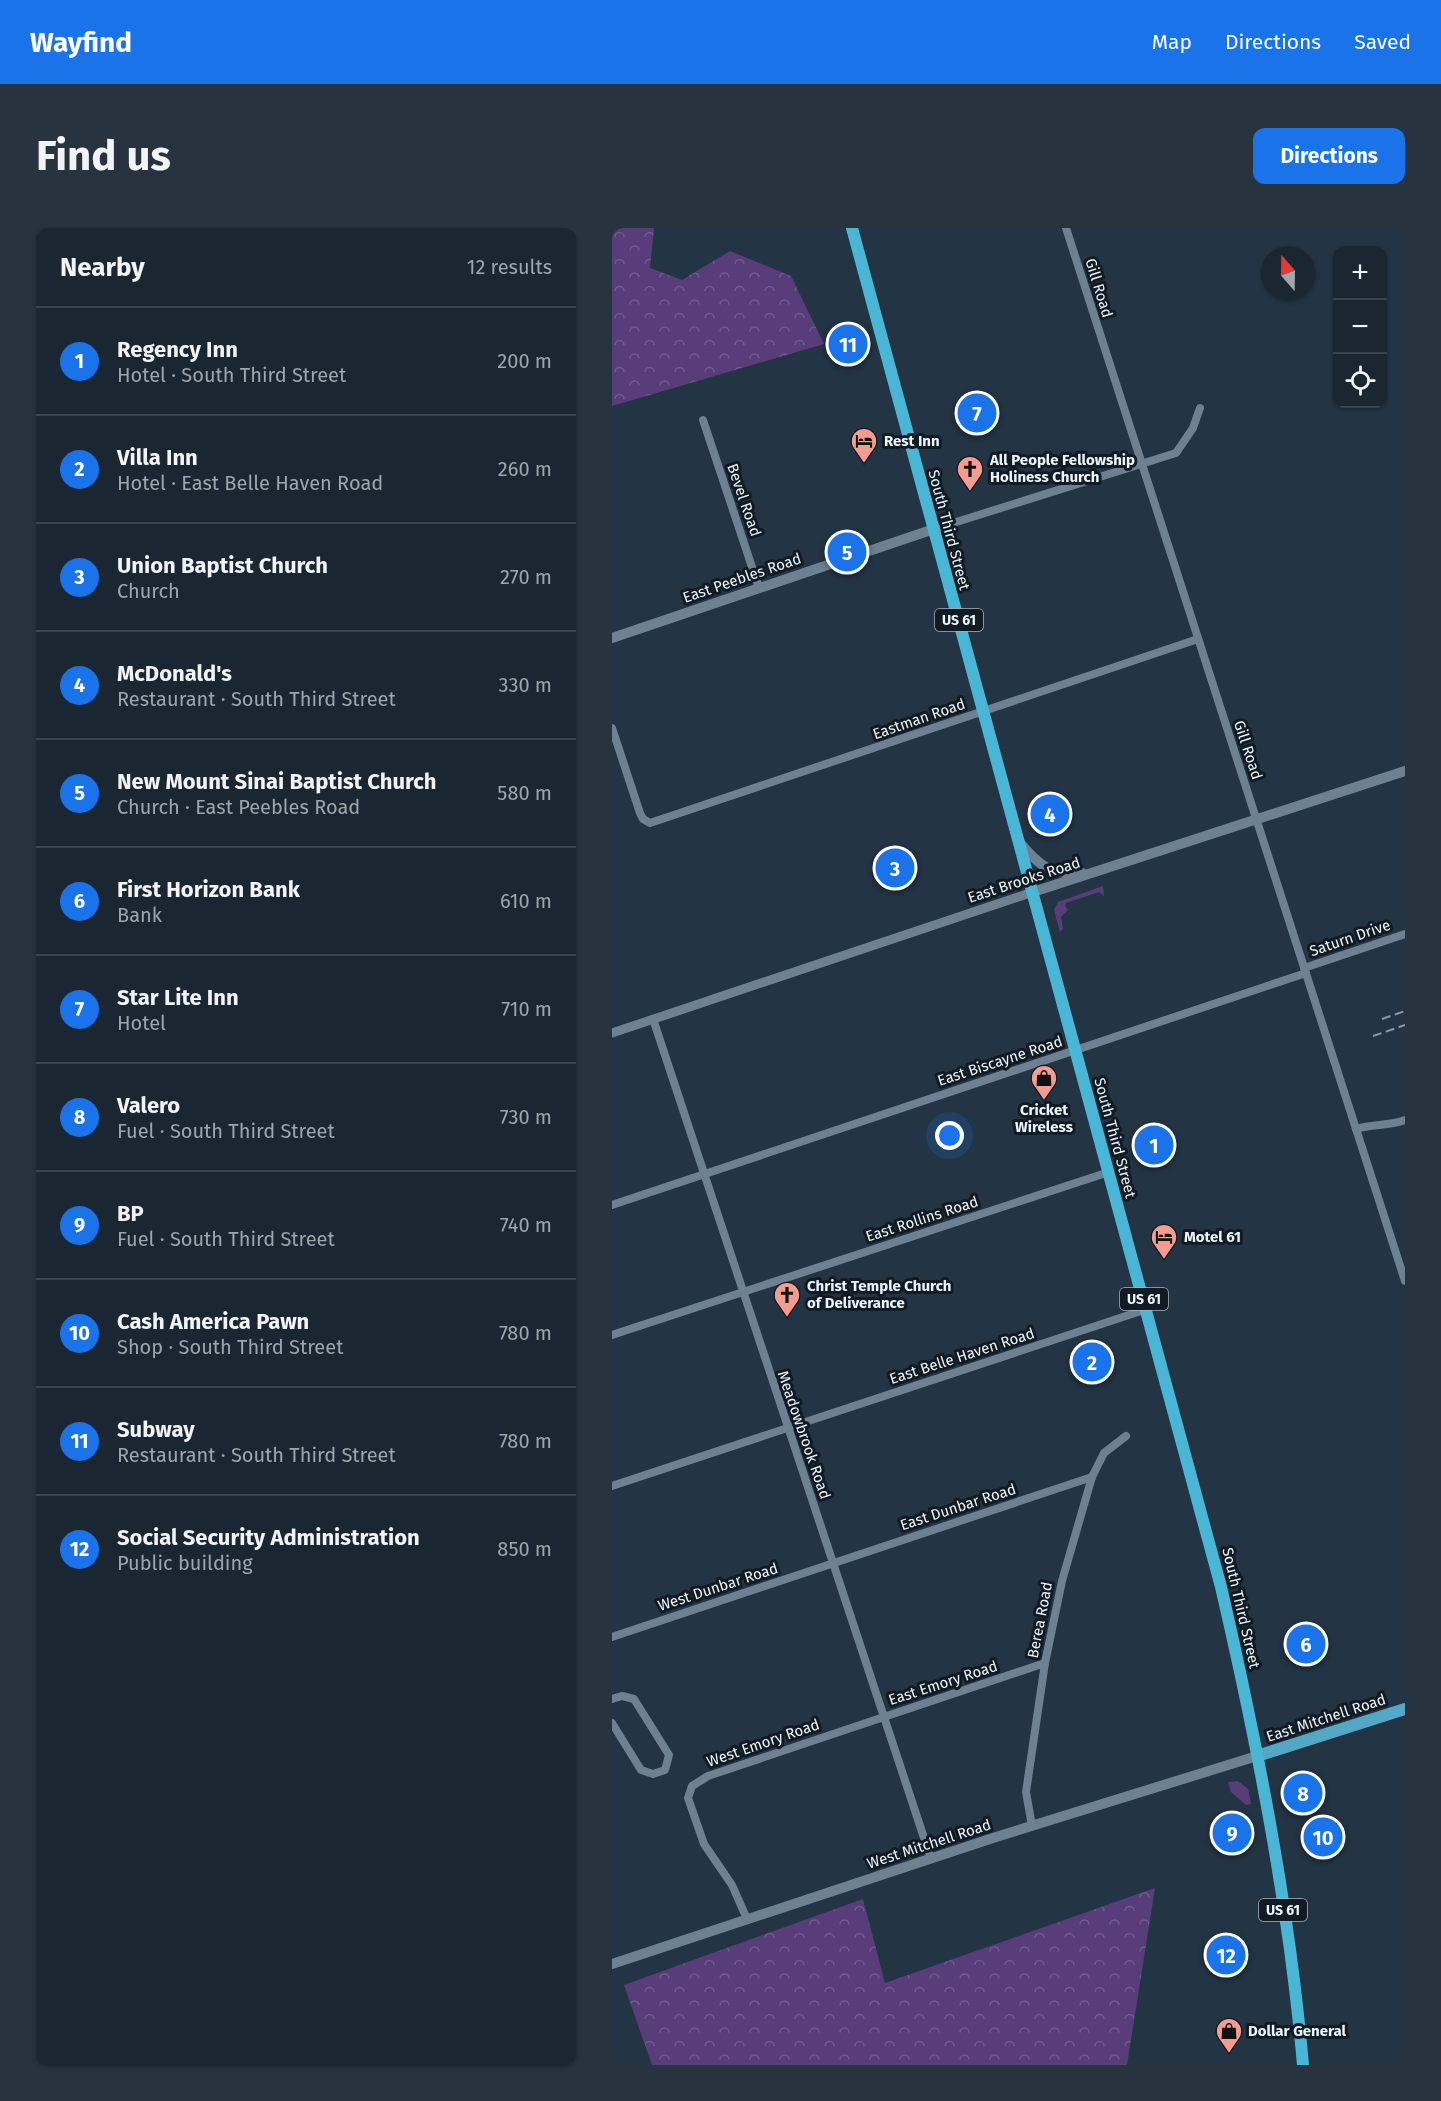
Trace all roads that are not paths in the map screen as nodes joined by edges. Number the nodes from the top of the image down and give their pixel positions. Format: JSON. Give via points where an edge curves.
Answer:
{"nodes":[{"id":1,"x":852,"y":228,"type":"edge"},
{"id":2,"x":1066,"y":228,"type":"edge"},
{"id":3,"x":1200,"y":408,"type":"dead end"},
{"id":4,"x":703,"y":420,"type":"dead end"},
{"id":5,"x":1140,"y":465,"type":"junction"},
{"id":6,"x":934,"y":529,"type":"junction"},
{"id":7,"x":759,"y":588,"type":"junction"},
{"id":8,"x":612,"y":638,"type":"edge"},
{"id":9,"x":1198,"y":639,"type":"junction"},
{"id":10,"x":983,"y":711,"type":"junction"},
{"id":11,"x":612,"y":728,"type":"edge"},
{"id":12,"x":1405,"y":771,"type":"edge"},
{"id":13,"x":1257,"y":821,"type":"junction"},
{"id":14,"x":1021,"y":844,"type":"junction"},
{"id":15,"x":1097,"y":873,"type":"junction"},
{"id":16,"x":1033,"y":892,"type":"junction"},
{"id":17,"x":1405,"y":934,"type":"edge"},
{"id":18,"x":1305,"y":970,"type":"junction"},
{"id":19,"x":653,"y":1019,"type":"junction"},
{"id":20,"x":612,"y":1033,"type":"edge"},
{"id":21,"x":1076,"y":1051,"type":"junction"},
{"id":22,"x":1405,"y":1120,"type":"edge"},
{"id":23,"x":1356,"y":1130,"type":"junction"},
{"id":24,"x":1109,"y":1172,"type":"junction"},
{"id":25,"x":703,"y":1174,"type":"junction"},
{"id":26,"x":612,"y":1204,"type":"edge"},
{"id":27,"x":1405,"y":1281,"type":"edge"},
{"id":28,"x":742,"y":1292,"type":"junction"},
{"id":29,"x":1147,"y":1309,"type":"junction"},
{"id":30,"x":612,"y":1335,"type":"edge"},
{"id":31,"x":787,"y":1428,"type":"junction"},
{"id":32,"x":1126,"y":1436,"type":"dead end"},
{"id":33,"x":1092,"y":1477,"type":"junction"},
{"id":34,"x":612,"y":1486,"type":"edge"},
{"id":35,"x":833,"y":1563,"type":"junction"},
{"id":36,"x":612,"y":1637,"type":"edge"},
{"id":37,"x":1045,"y":1663,"type":"junction"},
{"id":38,"x":612,"y":1699,"type":"edge"},
{"id":39,"x":1405,"y":1708,"type":"edge"},
{"id":40,"x":883,"y":1717,"type":"junction"},
{"id":41,"x":612,"y":1723,"type":"edge"},
{"id":42,"x":1257,"y":1756,"type":"junction"},
{"id":43,"x":1032,"y":1826,"type":"junction"},
{"id":44,"x":931,"y":1859,"type":"junction"},
{"id":45,"x":747,"y":1919,"type":"junction"},
{"id":46,"x":612,"y":1964,"type":"edge"},
{"id":47,"x":1303,"y":2065,"type":"edge"}],
"edges":[{"from":1,"to":6,"type":"highway","name":"South Third Street","number":"US 61"},
{"from":2,"to":5,"type":"street","name":"Gill Road"},
{"from":3,"to":5,"type":"street","name":"East Peebles Road","via":[[1193,428],[1176,453]]},
{"from":4,"to":7,"type":"street","name":"Bevel Road"},
{"from":5,"to":6,"type":"street","name":"East Peebles Road"},
{"from":5,"to":9,"type":"street","name":"Gill Road"},
{"from":6,"to":7,"type":"main road","name":"East Peebles Road"},
{"from":6,"to":10,"type":"highway","name":"South Third Street","number":"US 61"},
{"from":7,"to":8,"type":"main road","name":"East Peebles Road"},
{"from":9,"to":10,"type":"street","name":"Eastman Road"},
{"from":9,"to":13,"type":"street","name":"Gill Road"},
{"from":10,"to":11,"type":"street","name":"Eastman Road","via":[[650,823],[640,813]]},
{"from":10,"to":14,"type":"highway","name":"South Third Street","number":"US 61"},
{"from":12,"to":13,"type":"main road","name":"East Brooks Road"},
{"from":13,"to":15,"type":"main road","name":"East Brooks Road"},
{"from":13,"to":18,"type":"street","name":"Gill Road"},
{"from":14,"to":15,"type":"main road","via":[[1033,859],[1058,873]]},
{"from":14,"to":16,"type":"highway","name":"South Third Street","number":"US 61"},
{"from":15,"to":16,"type":"main road","name":"East Brooks Road"},
{"from":16,"to":19,"type":"street","name":"East Brooks Road"},
{"from":16,"to":21,"type":"highway","name":"South Third Street","number":"US 61"},
{"from":17,"to":18,"type":"street","name":"Saturn Drive"},
{"from":18,"to":21,"type":"street","name":"East Biscayne Road"},
{"from":18,"to":23,"type":"street","name":"Gill Road"},
{"from":19,"to":20,"type":"street","name":"East Brooks Road"},
{"from":19,"to":25,"type":"street","name":"Meadowbrook Road"},
{"from":21,"to":24,"type":"highway","name":"South Third Street","number":"US 61"},
{"from":21,"to":25,"type":"street","name":"East Biscayne Road"},
{"from":22,"to":23,"type":"street"},
{"from":23,"to":27,"type":"street","name":"Gill Road"},
{"from":24,"to":28,"type":"street","name":"East Rollins Road"},
{"from":24,"to":29,"type":"highway","name":"South Third Street","number":"US 61"},
{"from":25,"to":26,"type":"street","name":"East Biscayne Road"},
{"from":25,"to":28,"type":"street","name":"Meadowbrook Road"},
{"from":28,"to":30,"type":"street","name":"East Rollins Road"},
{"from":28,"to":31,"type":"street","name":"Meadowbrook Road"},
{"from":29,"to":31,"type":"street","name":"East Belle Haven Road"},
{"from":29,"to":42,"type":"highway","name":"South Third Street","number":"US 61","via":[[1221,1587]]},
{"from":31,"to":34,"type":"street","name":"East Belle Haven Road"},
{"from":31,"to":35,"type":"street","name":"Meadowbrook Road"},
{"from":32,"to":33,"type":"street","name":"Berea Road","via":[[1104,1453]]},
{"from":33,"to":35,"type":"street","name":"East Dunbar Road"},
{"from":33,"to":37,"type":"street","name":"Berea Road","via":[[1062,1581]]},
{"from":35,"to":36,"type":"street","name":"West Dunbar Road"},
{"from":35,"to":40,"type":"street","name":"Meadowbrook Road"},
{"from":37,"to":40,"type":"street","name":"East Emory Road"},
{"from":37,"to":43,"type":"street","name":"Berea Road","via":[[1026,1792]]},
{"from":38,"to":41,"type":"street","via":[[626,1697],[637,1702],[669,1755],[665,1770],[653,1774],[641,1770]]},
{"from":39,"to":42,"type":"main road","name":"East Mitchell Road"},
{"from":40,"to":44,"type":"street","name":"Meadowbrook Road"},
{"from":40,"to":45,"type":"street","name":"West Emory Road","via":[[708,1776],[692,1786],[688,1798],[700,1835],[732,1885]]},
{"from":42,"to":43,"type":"main road","name":"West Mitchell Road"},
{"from":42,"to":47,"type":"highway","name":"South Third Street","number":"US 61"},
{"from":43,"to":44,"type":"main road","name":"West Mitchell Road"},
{"from":44,"to":45,"type":"main road","name":"West Mitchell Road"},
{"from":45,"to":46,"type":"main road","name":"West Mitchell Road"}]}
